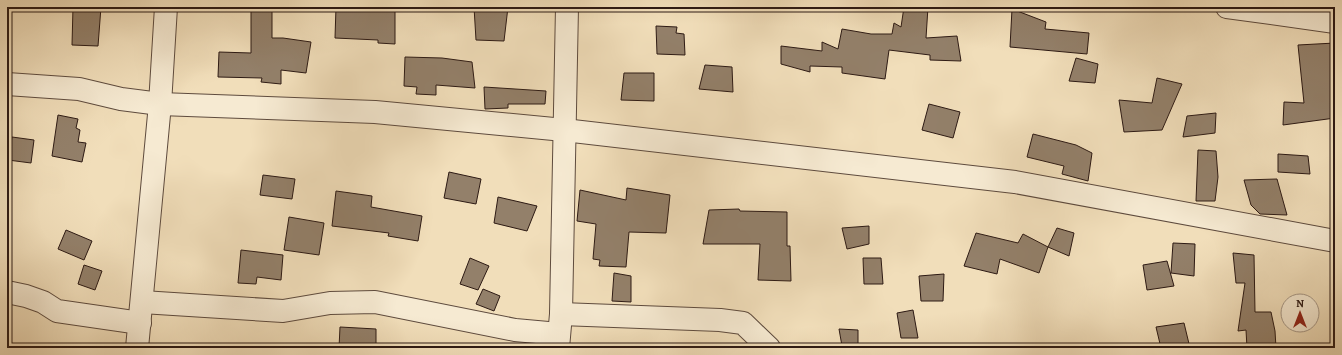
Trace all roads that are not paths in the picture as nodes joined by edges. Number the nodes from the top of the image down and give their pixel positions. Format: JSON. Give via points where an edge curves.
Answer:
{"nodes":[{"id":1,"x":166,"y":7,"type":"edge"},
{"id":2,"x":566,"y":7,"type":"edge"},
{"id":3,"x":1227,"y":7,"type":"edge"},
{"id":4,"x":1335,"y":22,"type":"edge"},
{"id":5,"x":7,"y":84,"type":"edge"},
{"id":6,"x":160,"y":104,"type":"junction"},
{"id":7,"x":564,"y":130,"type":"junction"},
{"id":8,"x":1335,"y":241,"type":"edge"},
{"id":9,"x":7,"y":292,"type":"edge"},
{"id":10,"x":141,"y":313,"type":"junction"},
{"id":11,"x":559,"y":332,"type":"edge"},
{"id":12,"x":137,"y":348,"type":"edge"},
{"id":13,"x":769,"y":348,"type":"edge"}],
"edges":[{"from":1,"to":6,"type":"street"},
{"from":2,"to":7,"type":"street"},
{"from":3,"to":4,"type":"street"},
{"from":5,"to":6,"type":"street","via":[[79,90]]},
{"from":6,"to":7,"type":"street","via":[[375,112]]},
{"from":6,"to":10,"type":"street"},
{"from":7,"to":8,"type":"street","via":[[1015,182]]},
{"from":7,"to":11,"type":"street"},
{"from":9,"to":10,"type":"street","via":[[43,302],[57,311]]},
{"from":10,"to":11,"type":"street","via":[[283,311],[330,303],[375,302],[515,330]]},
{"from":10,"to":12,"type":"street"},
{"from":11,"to":13,"type":"street","via":[[720,320],[743,323]]}]}
